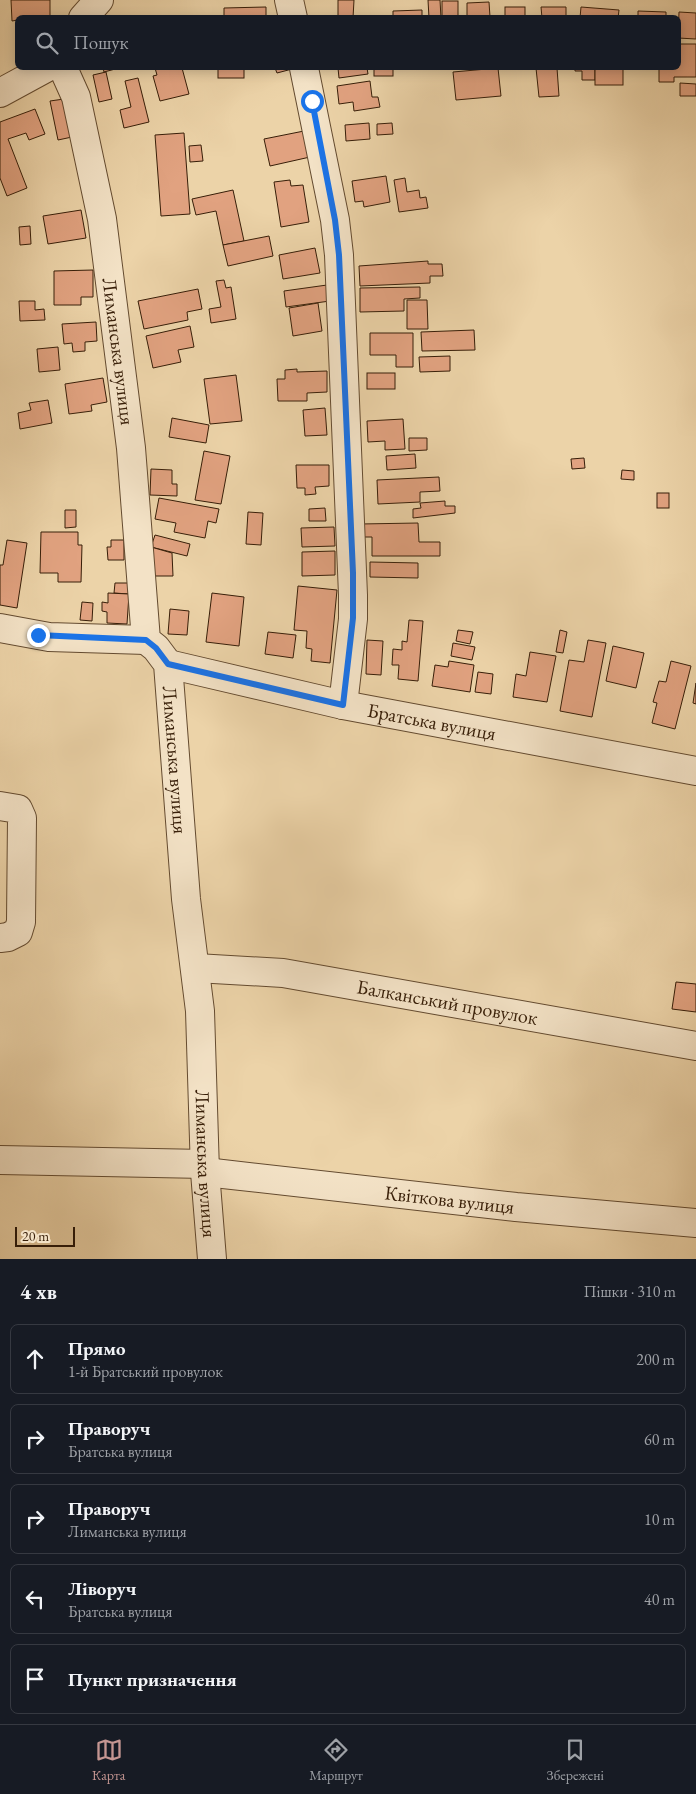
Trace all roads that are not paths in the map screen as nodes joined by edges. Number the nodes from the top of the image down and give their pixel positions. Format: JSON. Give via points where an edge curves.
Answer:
{"nodes":[{"id":1,"x":99,"y":0,"type":"edge"},
{"id":2,"x":289,"y":0,"type":"edge"},
{"id":3,"x":86,"y":15,"type":"edge"},
{"id":4,"x":292,"y":15,"type":"edge"},
{"id":5,"x":42,"y":70,"type":"edge"},
{"id":6,"x":64,"y":70,"type":"edge"},
{"id":7,"x":304,"y":70,"type":"edge"},
{"id":8,"x":0,"y":93,"type":"edge"},
{"id":9,"x":0,"y":628,"type":"edge"},
{"id":10,"x":146,"y":640,"type":"junction"},
{"id":11,"x":168,"y":664,"type":"junction"},
{"id":12,"x":343,"y":705,"type":"junction"},
{"id":13,"x":696,"y":771,"type":"edge"},
{"id":14,"x":0,"y":806,"type":"edge"},
{"id":15,"x":0,"y":938,"type":"edge"},
{"id":16,"x":196,"y":968,"type":"junction"},
{"id":17,"x":696,"y":1046,"type":"edge"},
{"id":18,"x":0,"y":1160,"type":"edge"},
{"id":19,"x":205,"y":1168,"type":"junction"},
{"id":20,"x":696,"y":1223,"type":"edge"},
{"id":21,"x":212,"y":1259,"type":"edge"}],
"edges":[{"from":1,"to":3,"type":"street"},
{"from":2,"to":4,"type":"street"},
{"from":5,"to":8,"type":"street"},
{"from":6,"to":10,"type":"street","name":"Лиманська вулиця","via":[[76,97],[102,219],[131,448]]},
{"from":7,"to":12,"type":"street","via":[[335,220],[339,255],[353,573],[353,618]]},
{"from":9,"to":10,"type":"street","via":[[49,637]]},
{"from":10,"to":11,"type":"street","name":"Лиманська вулиця"},
{"from":11,"to":12,"type":"street","name":"Братська вулиця"},
{"from":11,"to":16,"type":"street","name":"Лиманська вулиця","via":[[186,899]]},
{"from":12,"to":13,"type":"street","name":"Братська вулиця"},
{"from":14,"to":15,"type":"street","via":[[18,809],[22,818],[21,922],[18,932]]},
{"from":16,"to":17,"type":"street","name":"Балканський провулок","via":[[283,973]]},
{"from":16,"to":19,"type":"street","name":"Лиманська вулиця"},
{"from":18,"to":19,"type":"street","name":"Квіткова вулиця"},
{"from":19,"to":20,"type":"street","name":"Квіткова вулиця","via":[[506,1206]]},
{"from":19,"to":21,"type":"street","name":"Лиманська вулиця"}]}
